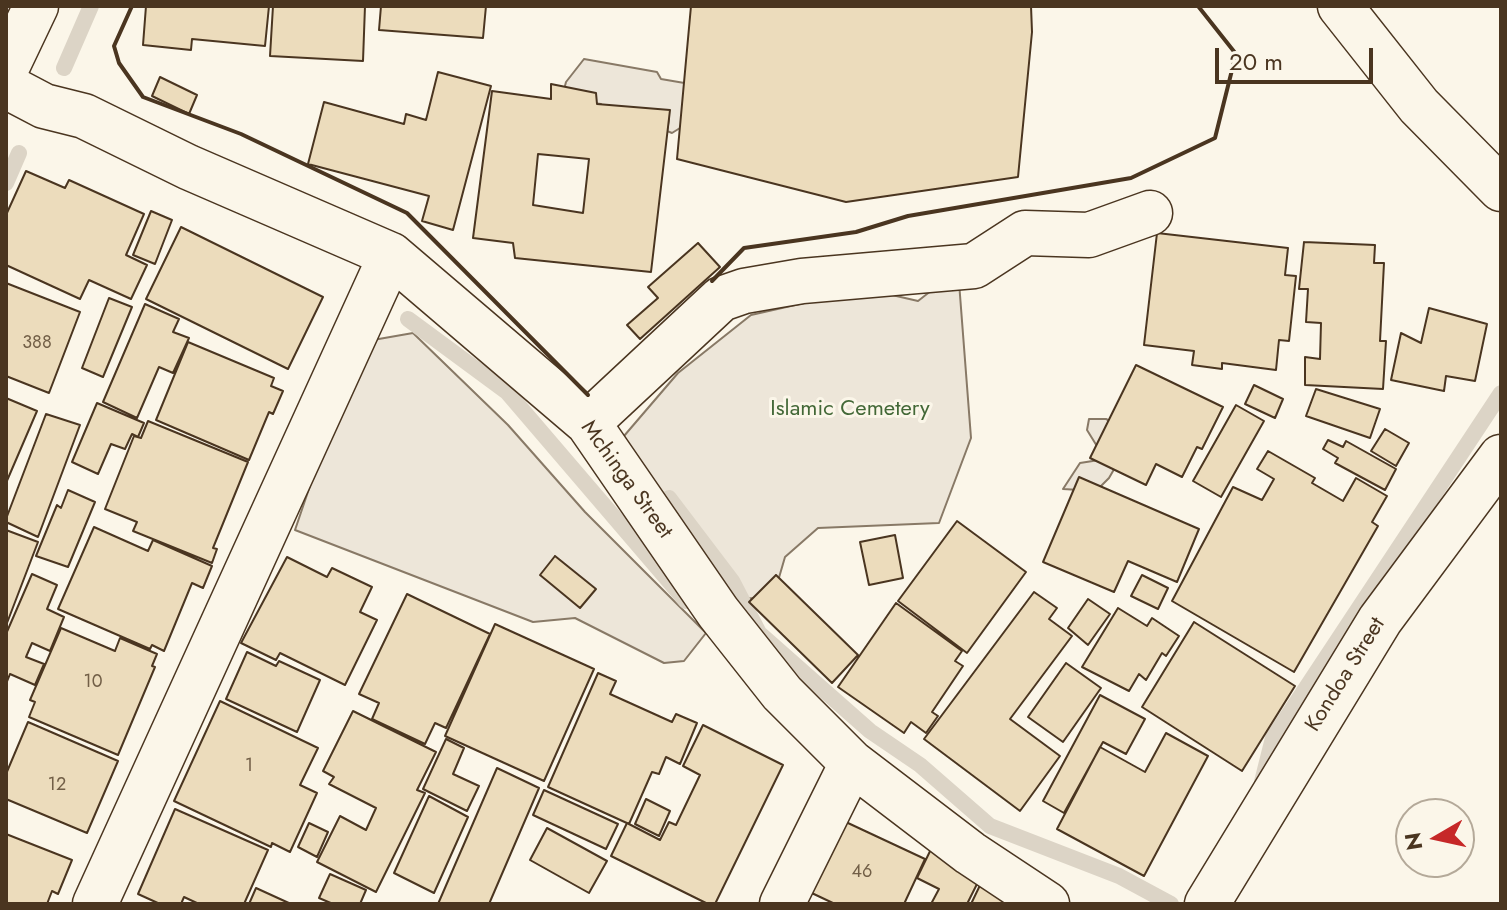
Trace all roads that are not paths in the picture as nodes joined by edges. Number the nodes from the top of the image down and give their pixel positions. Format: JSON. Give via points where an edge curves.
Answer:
{"nodes":[{"id":1,"x":1340,"y":6,"type":"edge"},
{"id":2,"x":23,"y":17,"type":"edge"},
{"id":3,"x":6,"y":69,"type":"edge"},
{"id":4,"x":6,"y":86,"type":"edge"},
{"id":5,"x":1501,"y":189,"type":"edge"},
{"id":6,"x":1150,"y":213,"type":"dead end"},
{"id":7,"x":391,"y":255,"type":"junction"},
{"id":8,"x":588,"y":423,"type":"junction"},
{"id":9,"x":1501,"y":457,"type":"edge"},
{"id":10,"x":852,"y":763,"type":"junction"},
{"id":11,"x":95,"y":904,"type":"edge"},
{"id":12,"x":782,"y":904,"type":"edge"},
{"id":13,"x":1047,"y":904,"type":"edge"},
{"id":14,"x":1207,"y":904,"type":"edge"}],
"edges":[{"from":1,"to":5,"type":"street","via":[[1419,106]]},
{"from":2,"to":3,"type":"street"},
{"from":4,"to":7,"type":"street","name":"Mchinga Street"},
{"from":6,"to":8,"type":"street","via":[[1089,235],[1025,233],[974,266],[802,281],[721,299]]},
{"from":7,"to":8,"type":"street","name":"Mchinga Street"},
{"from":7,"to":11,"type":"street"},
{"from":8,"to":10,"type":"street","name":"Mchinga Street","via":[[718,612],[782,693]]},
{"from":9,"to":14,"type":"street","name":"Kondoa Street","via":[[1380,620]]},
{"from":10,"to":12,"type":"street"},
{"from":10,"to":13,"type":"street","name":"Mchinga Street"}]}
